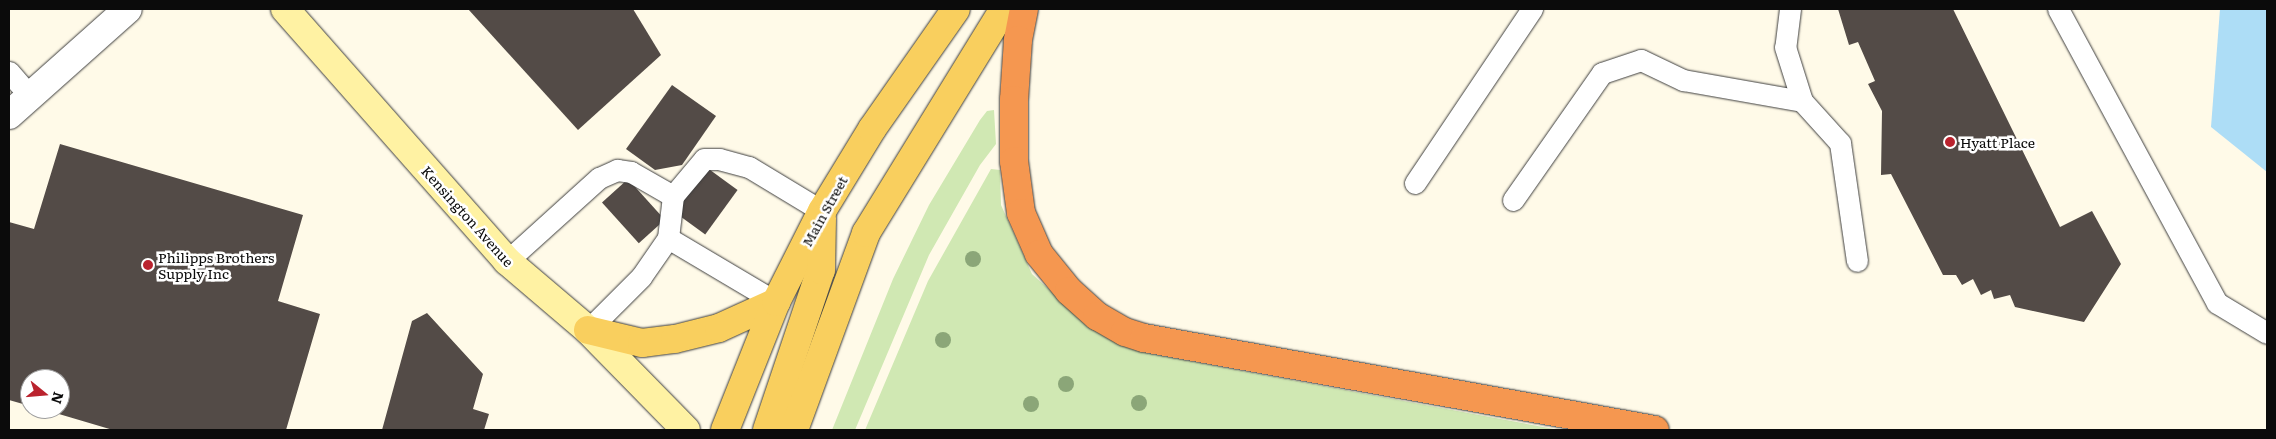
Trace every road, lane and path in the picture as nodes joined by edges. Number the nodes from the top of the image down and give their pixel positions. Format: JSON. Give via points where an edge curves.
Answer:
{"nodes":[{"id":1,"x":128,"y":9,"type":"edge"},
{"id":2,"x":285,"y":9,"type":"edge"},
{"id":3,"x":956,"y":9,"type":"edge"},
{"id":4,"x":1004,"y":9,"type":"edge"},
{"id":5,"x":1024,"y":9,"type":"edge"},
{"id":6,"x":1532,"y":9,"type":"edge"},
{"id":7,"x":1790,"y":9,"type":"edge"},
{"id":8,"x":2058,"y":9,"type":"edge"},
{"id":9,"x":9,"y":72,"type":"edge"},
{"id":10,"x":30,"y":96,"type":"junction"},
{"id":11,"x":1802,"y":101,"type":"junction"},
{"id":12,"x":9,"y":115,"type":"edge"},
{"id":13,"x":1415,"y":183,"type":"dead end"},
{"id":14,"x":673,"y":196,"type":"junction"},
{"id":15,"x":1513,"y":200,"type":"dead end"},
{"id":16,"x":822,"y":212,"type":"junction"},
{"id":17,"x":668,"y":238,"type":"junction"},
{"id":18,"x":507,"y":261,"type":"junction"},
{"id":19,"x":1857,"y":261,"type":"dead end"},
{"id":20,"x":776,"y":302,"type":"junction"},
{"id":21,"x":588,"y":330,"type":"junction"},
{"id":22,"x":2267,"y":332,"type":"edge"},
{"id":23,"x":686,"y":430,"type":"edge"},
{"id":24,"x":725,"y":430,"type":"edge"},
{"id":25,"x":767,"y":430,"type":"edge"},
{"id":26,"x":794,"y":430,"type":"edge"},
{"id":27,"x":1655,"y":430,"type":"edge"}],
"edges":[{"from":1,"to":10,"type":"street"},
{"from":2,"to":18,"type":"street","name":"Kensington Avenue"},
{"from":3,"to":16,"type":"main road","name":"Main Street","via":[[872,129]]},
{"from":4,"to":26,"type":"main road","via":[[866,233]]},
{"from":5,"to":27,"type":"highway","via":[[1018,40],[1014,100],[1014,161],[1020,213],[1039,254],[1069,291],[1097,316],[1125,332],[1144,338]]},
{"from":6,"to":13,"type":"lane"},
{"from":7,"to":11,"type":"lane","via":[[1785,47]]},
{"from":8,"to":22,"type":"lane","via":[[2217,303]]},
{"from":9,"to":10,"type":"lane"},
{"from":10,"to":12,"type":"street"},
{"from":11,"to":15,"type":"lane","via":[[1683,80],[1641,60],[1602,72]]},
{"from":11,"to":19,"type":"lane","via":[[1840,143]]},
{"from":14,"to":16,"type":"lane","via":[[704,159],[719,159],[749,167]]},
{"from":14,"to":17,"type":"lane"},
{"from":14,"to":18,"type":"lane","via":[[631,172],[617,170],[599,178]]},
{"from":16,"to":20,"type":"main road","name":"Main Street"},
{"from":16,"to":25,"type":"main road","via":[[821,270]]},
{"from":17,"to":20,"type":"lane"},
{"from":17,"to":21,"type":"lane","via":[[641,277]]},
{"from":18,"to":21,"type":"street","name":"Kensington Avenue"},
{"from":20,"to":21,"type":"main road","via":[[719,328],[675,339],[642,343]]},
{"from":20,"to":24,"type":"main road","name":"Main Street"},
{"from":21,"to":23,"type":"street","name":"Kensington Avenue"}]}
